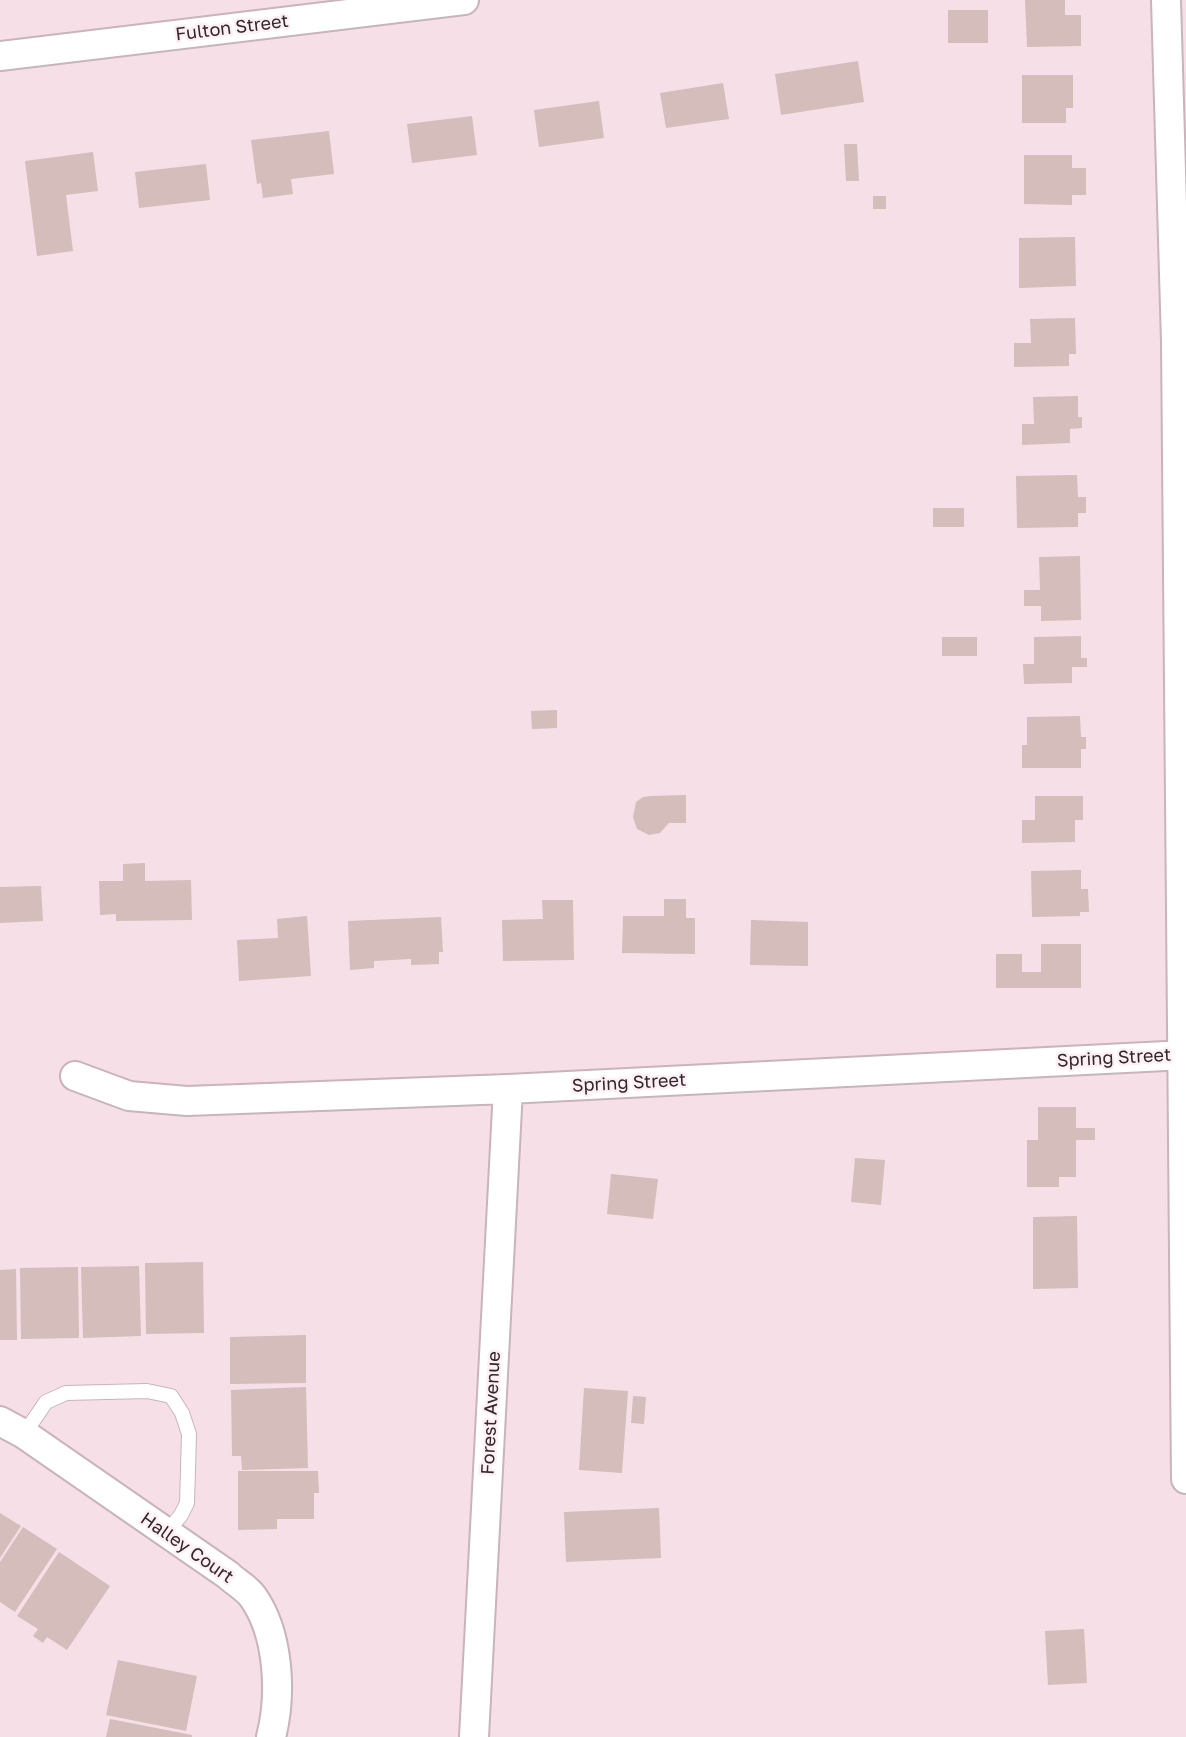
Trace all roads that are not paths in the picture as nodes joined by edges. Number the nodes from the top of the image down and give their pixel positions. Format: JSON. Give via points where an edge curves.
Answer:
{"nodes":[{"id":1,"x":464,"y":0,"type":"edge"},
{"id":2,"x":1166,"y":0,"type":"edge"},
{"id":3,"x":0,"y":56,"type":"edge"},
{"id":4,"x":1184,"y":1055,"type":"edge"},
{"id":5,"x":75,"y":1076,"type":"dead end"},
{"id":6,"x":508,"y":1089,"type":"junction"},
{"id":7,"x":12,"y":1427,"type":"edge"},
{"id":8,"x":1186,"y":1479,"type":"edge"},
{"id":9,"x":166,"y":1533,"type":"junction"},
{"id":10,"x":271,"y":1737,"type":"edge"},
{"id":11,"x":474,"y":1737,"type":"edge"}],
"edges":[{"from":1,"to":3,"type":"street","name":"Fulton Street"},
{"from":2,"to":4,"type":"street","via":[[1176,342]]},
{"from":4,"to":6,"type":"street","name":"Spring Street"},
{"from":4,"to":8,"type":"street"},
{"from":5,"to":6,"type":"street","name":"Spring Street","via":[[129,1096],[187,1101]]},
{"from":6,"to":11,"type":"street","name":"Forest Avenue"},
{"from":7,"to":9,"type":"street","name":"Halley Court"},
{"from":7,"to":9,"type":"lane","via":[[46,1402],[66,1393],[147,1391],[171,1396],[189,1434],[187,1503]]},
{"from":9,"to":10,"type":"street","name":"Halley Court","via":[[252,1596],[267,1624],[276,1669]]}]}
